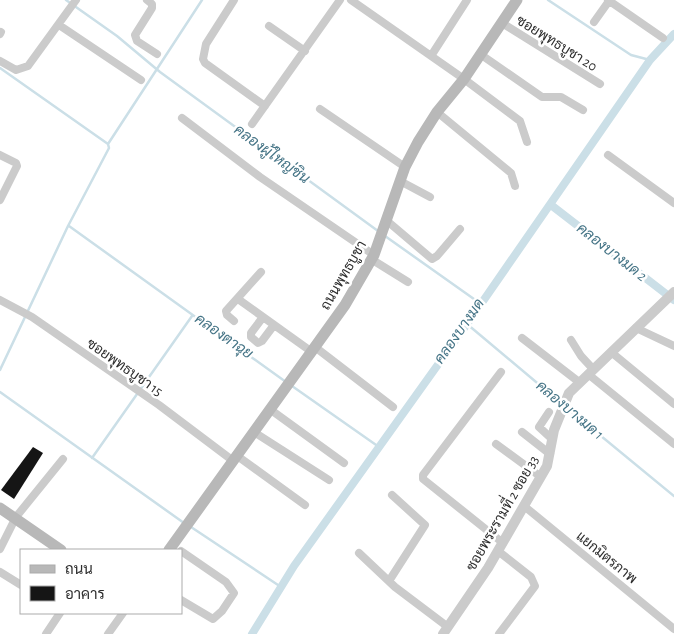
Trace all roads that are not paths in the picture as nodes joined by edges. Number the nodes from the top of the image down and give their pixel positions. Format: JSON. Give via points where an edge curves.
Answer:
{"nodes":[{"id":1,"x":76,"y":0,"type":"edge"},
{"id":2,"x":147,"y":0,"type":"edge"},
{"id":3,"x":234,"y":0,"type":"edge"},
{"id":4,"x":340,"y":0,"type":"edge"},
{"id":5,"x":351,"y":0,"type":"edge"},
{"id":6,"x":467,"y":0,"type":"edge"},
{"id":7,"x":517,"y":0,"type":"edge"},
{"id":8,"x":609,"y":1,"type":"edge"},
{"id":9,"x":594,"y":22,"type":"dead end"},
{"id":10,"x":502,"y":23,"type":"junction"},
{"id":11,"x":60,"y":25,"type":"junction"},
{"id":12,"x":270,"y":26,"type":"dead end"},
{"id":13,"x":662,"y":38,"type":"dead end"},
{"id":14,"x":305,"y":51,"type":"junction"},
{"id":15,"x":157,"y":54,"type":"dead end"},
{"id":16,"x":480,"y":54,"type":"junction"},
{"id":17,"x":432,"y":56,"type":"junction"},
{"id":18,"x":508,"y":62,"type":"dead end"},
{"id":19,"x":2,"y":65,"type":"edge"},
{"id":20,"x":502,"y":70,"type":"junction"},
{"id":21,"x":464,"y":78,"type":"junction"},
{"id":22,"x":141,"y":80,"type":"dead end"},
{"id":23,"x":600,"y":84,"type":"dead end"},
{"id":24,"x":265,"y":106,"type":"junction"},
{"id":25,"x":320,"y":109,"type":"dead end"},
{"id":26,"x":583,"y":110,"type":"dead end"},
{"id":27,"x":436,"y":112,"type":"junction"},
{"id":28,"x":182,"y":118,"type":"dead end"},
{"id":29,"x":252,"y":124,"type":"dead end"},
{"id":30,"x":527,"y":142,"type":"dead end"},
{"id":31,"x":0,"y":155,"type":"edge"},
{"id":32,"x":608,"y":155,"type":"dead end"},
{"id":33,"x":404,"y":167,"type":"junction"},
{"id":34,"x":400,"y":181,"type":"junction"},
{"id":35,"x":516,"y":186,"type":"dead end"},
{"id":36,"x":430,"y":198,"type":"dead end"},
{"id":37,"x":0,"y":200,"type":"edge"},
{"id":38,"x":674,"y":203,"type":"edge"},
{"id":39,"x":383,"y":229,"type":"junction"},
{"id":40,"x":460,"y":229,"type":"dead end"},
{"id":41,"x":372,"y":257,"type":"junction"},
{"id":42,"x":261,"y":272,"type":"dead end"},
{"id":43,"x":408,"y":282,"type":"dead end"},
{"id":44,"x":674,"y":292,"type":"edge"},
{"id":45,"x":238,"y":299,"type":"junction"},
{"id":46,"x":0,"y":300,"type":"edge"},
{"id":47,"x":263,"y":317,"type":"junction"},
{"id":48,"x":234,"y":321,"type":"dead end"},
{"id":49,"x":274,"y":325,"type":"junction"},
{"id":50,"x":636,"y":328,"type":"junction"},
{"id":51,"x":522,"y":338,"type":"dead end"},
{"id":52,"x":571,"y":340,"type":"dead end"},
{"id":53,"x":674,"y":346,"type":"edge"},
{"id":54,"x":313,"y":350,"type":"junction"},
{"id":55,"x":614,"y":356,"type":"junction"},
{"id":56,"x":591,"y":371,"type":"junction"},
{"id":57,"x":501,"y":372,"type":"dead end"},
{"id":58,"x":579,"y":382,"type":"junction"},
{"id":59,"x":674,"y":404,"type":"edge"},
{"id":60,"x":393,"y":407,"type":"dead end"},
{"id":61,"x":271,"y":410,"type":"junction"},
{"id":62,"x":549,"y":412,"type":"dead end"},
{"id":63,"x":254,"y":432,"type":"junction"},
{"id":64,"x":522,"y":432,"type":"dead end"},
{"id":65,"x":552,"y":439,"type":"junction"},
{"id":66,"x":496,"y":444,"type":"dead end"},
{"id":67,"x":674,"y":444,"type":"edge"},
{"id":68,"x":550,"y":454,"type":"junction"},
{"id":69,"x":234,"y":457,"type":"junction"},
{"id":70,"x":63,"y":459,"type":"dead end"},
{"id":71,"x":344,"y":463,"type":"dead end"},
{"id":72,"x":541,"y":477,"type":"junction"},
{"id":73,"x":329,"y":480,"type":"dead end"},
{"id":74,"x":392,"y":495,"type":"dead end"},
{"id":75,"x":305,"y":505,"type":"dead end"},
{"id":76,"x":524,"y":506,"type":"junction"},
{"id":77,"x":0,"y":508,"type":"edge"},
{"id":78,"x":16,"y":517,"type":"junction"},
{"id":79,"x":500,"y":547,"type":"junction"},
{"id":80,"x":0,"y":549,"type":"edge"},
{"id":81,"x":60,"y":549,"type":"edge"},
{"id":82,"x":176,"y":549,"type":"edge"},
{"id":83,"x":182,"y":553,"type":"edge"},
{"id":84,"x":359,"y":553,"type":"dead end"},
{"id":85,"x":0,"y":572,"type":"edge"},
{"id":86,"x":389,"y":581,"type":"junction"},
{"id":87,"x":20,"y":585,"type":"edge"},
{"id":88,"x":182,"y":601,"type":"edge"},
{"id":89,"x":59,"y":614,"type":"edge"},
{"id":90,"x":122,"y":614,"type":"edge"},
{"id":91,"x":674,"y":629,"type":"edge"},
{"id":92,"x":446,"y":631,"type":"edge"},
{"id":93,"x":46,"y":634,"type":"edge"},
{"id":94,"x":108,"y":634,"type":"edge"},
{"id":95,"x":499,"y":634,"type":"edge"}],
"edges":[{"from":1,"to":11,"type":"street"},
{"from":2,"to":15,"type":"street","via":[[152,8],[135,35],[137,41]]},
{"from":3,"to":24,"type":"street","via":[[206,44],[203,59]]},
{"from":4,"to":14,"type":"street"},
{"from":5,"to":17,"type":"street"},
{"from":6,"to":17,"type":"street"},
{"from":7,"to":10,"type":"main road","name":"ถนนพุทธบูชา"},
{"from":8,"to":9,"type":"street"},
{"from":8,"to":13,"type":"street"},
{"from":10,"to":16,"type":"main road","name":"ถนนพุทธบูชา"},
{"from":10,"to":23,"type":"street","name":"ซอยพุทธบูชา 20"},
{"from":11,"to":19,"type":"street","via":[[28,66],[16,70]]},
{"from":11,"to":22,"type":"street"},
{"from":12,"to":14,"type":"street"},
{"from":14,"to":24,"type":"street"},
{"from":16,"to":20,"type":"street"},
{"from":16,"to":21,"type":"main road","name":"ถนนพุทธบูชา"},
{"from":17,"to":21,"type":"street"},
{"from":18,"to":20,"type":"street"},
{"from":20,"to":26,"type":"street","via":[[542,97],[561,97]]},
{"from":21,"to":27,"type":"main road","name":"ถนนพุทธบูชา"},
{"from":21,"to":30,"type":"street","via":[[520,121]]},
{"from":24,"to":29,"type":"street"},
{"from":25,"to":33,"type":"street"},
{"from":27,"to":33,"type":"main road","name":"ถนนพุทธบูชา"},
{"from":27,"to":35,"type":"street","via":[[511,173]]},
{"from":28,"to":41,"type":"street"},
{"from":31,"to":37,"type":"street","via":[[17,166]]},
{"from":32,"to":38,"type":"street"},
{"from":33,"to":34,"type":"main road","name":"ถนนพุทธบูชา"},
{"from":34,"to":36,"type":"street"},
{"from":34,"to":39,"type":"main road","name":"ถนนพุทธบูชา"},
{"from":39,"to":40,"type":"street","via":[[432,259]]},
{"from":39,"to":41,"type":"main road","name":"ถนนพุทธบูชา"},
{"from":41,"to":43,"type":"street"},
{"from":41,"to":54,"type":"main road","name":"ถนนพุทธบูชา","via":[[345,306]]},
{"from":42,"to":45,"type":"street"},
{"from":44,"to":50,"type":"street","name":"ซอยพระรามที่ 2 ซอย 33"},
{"from":45,"to":47,"type":"street"},
{"from":45,"to":48,"type":"street","via":[[226,313]]},
{"from":46,"to":69,"type":"street","name":"ซอยพุทธบูชา 15","via":[[28,315]]},
{"from":47,"to":49,"type":"street"},
{"from":47,"to":49,"type":"street","via":[[251,333],[258,343]]},
{"from":49,"to":54,"type":"street"},
{"from":50,"to":53,"type":"street"},
{"from":50,"to":55,"type":"street","name":"ซอยพระรามที่ 2 ซอย 33"},
{"from":51,"to":58,"type":"street"},
{"from":52,"to":56,"type":"street"},
{"from":54,"to":60,"type":"street"},
{"from":54,"to":61,"type":"main road","name":"ถนนพุทธบูชา"},
{"from":55,"to":56,"type":"street","name":"ซอยพระรามที่ 2 ซอย 33"},
{"from":55,"to":59,"type":"street"},
{"from":56,"to":58,"type":"street","name":"ซอยพระรามที่ 2 ซอย 33"},
{"from":56,"to":67,"type":"street"},
{"from":57,"to":79,"type":"street","via":[[423,474],[423,479]]},
{"from":58,"to":65,"type":"street","name":"ซอยพระรามที่ 2 ซอย 33","via":[[564,405]]},
{"from":61,"to":63,"type":"main road","name":"ถนนพุทธบูชา"},
{"from":61,"to":71,"type":"street"},
{"from":62,"to":65,"type":"street","via":[[540,427]]},
{"from":63,"to":69,"type":"main road","name":"ถนนพุทธบูชา"},
{"from":63,"to":73,"type":"street"},
{"from":64,"to":68,"type":"street"},
{"from":65,"to":68,"type":"street","name":"ซอยพระรามที่ 2 ซอย 33"},
{"from":66,"to":72,"type":"street"},
{"from":68,"to":72,"type":"street","name":"ซอยพระรามที่ 2 ซอย 33"},
{"from":69,"to":75,"type":"street","name":"ซอยพุทธบูชา 15"},
{"from":69,"to":82,"type":"main road","name":"ถนนพุทธบูชา"},
{"from":70,"to":78,"type":"street"},
{"from":72,"to":76,"type":"street","name":"ซอยพระรามที่ 2 ซอย 33"},
{"from":74,"to":86,"type":"street","via":[[425,525]]},
{"from":76,"to":79,"type":"street","name":"ซอยพระรามที่ 2 ซอย 33"},
{"from":76,"to":91,"type":"street","name":"แยกมิตรภาพ"},
{"from":77,"to":78,"type":"main road"},
{"from":78,"to":80,"type":"street"},
{"from":78,"to":81,"type":"main road"},
{"from":79,"to":92,"type":"street","name":"ซอยพระรามที่ 2 ซอย 33"},
{"from":79,"to":95,"type":"street","via":[[531,577],[535,586]]},
{"from":83,"to":88,"type":"street","via":[[226,582],[234,593],[213,619]]},
{"from":84,"to":86,"type":"street"},
{"from":85,"to":87,"type":"street"},
{"from":86,"to":92,"type":"street"},
{"from":89,"to":93,"type":"street"},
{"from":90,"to":94,"type":"street"}]}
